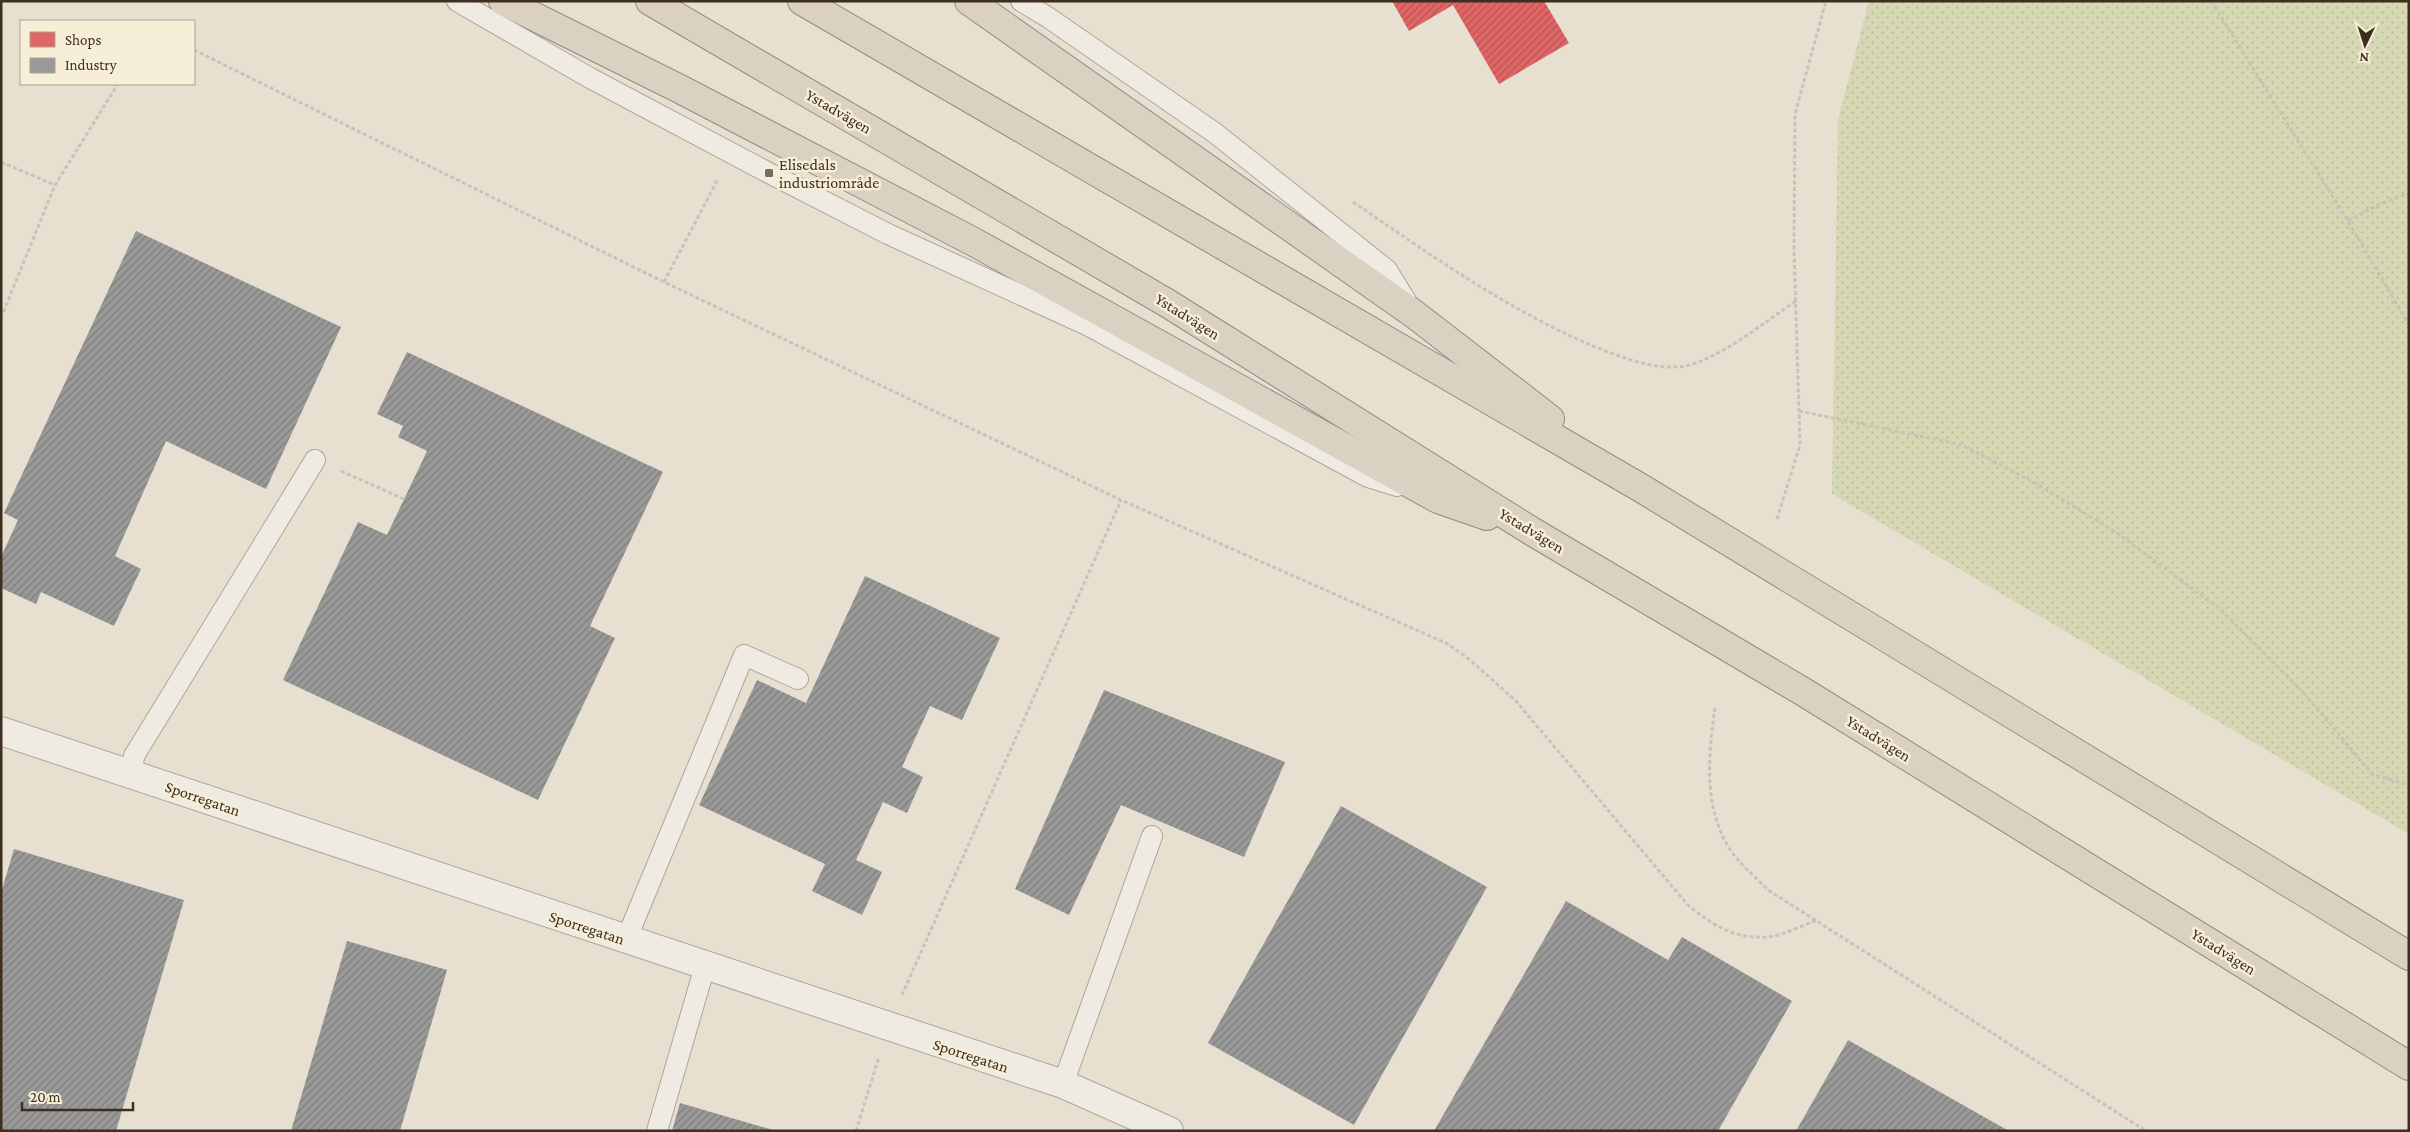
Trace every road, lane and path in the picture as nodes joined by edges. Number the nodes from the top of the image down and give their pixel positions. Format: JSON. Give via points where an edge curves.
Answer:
{"nodes":[{"id":1,"x":457,"y":1,"type":"edge"},
{"id":2,"x":503,"y":1,"type":"edge"},
{"id":3,"x":650,"y":1,"type":"edge"},
{"id":4,"x":802,"y":1,"type":"edge"},
{"id":5,"x":969,"y":1,"type":"edge"},
{"id":6,"x":1021,"y":1,"type":"edge"},
{"id":7,"x":1826,"y":1,"type":"edge"},
{"id":8,"x":2211,"y":1,"type":"edge"},
{"id":9,"x":195,"y":50,"type":"edge"},
{"id":10,"x":117,"y":85,"type":"edge"},
{"id":11,"x":1,"y":162,"type":"edge"},
{"id":12,"x":720,"y":175,"type":"dead end"},
{"id":13,"x":55,"y":185,"type":"junction"},
{"id":14,"x":2409,"y":193,"type":"edge"},
{"id":15,"x":1352,"y":201,"type":"dead end"},
{"id":16,"x":2348,"y":221,"type":"junction"},
{"id":17,"x":664,"y":282,"type":"junction"},
{"id":18,"x":1796,"y":302,"type":"junction"},
{"id":19,"x":1414,"y":314,"type":"junction"},
{"id":20,"x":1,"y":318,"type":"edge"},
{"id":21,"x":2409,"y":325,"type":"edge"},
{"id":22,"x":1799,"y":411,"type":"junction"},
{"id":23,"x":315,"y":460,"type":"joint"},
{"id":24,"x":1641,"y":488,"type":"junction"},
{"id":25,"x":404,"y":499,"type":"dead end"},
{"id":26,"x":1438,"y":499,"type":"junction"},
{"id":27,"x":1121,"y":500,"type":"junction"},
{"id":28,"x":1777,"y":519,"type":"dead end"},
{"id":29,"x":1533,"y":532,"type":"junction"},
{"id":30,"x":798,"y":679,"type":"dead end"},
{"id":31,"x":1714,"y":708,"type":"dead end"},
{"id":32,"x":1,"y":731,"type":"edge"},
{"id":33,"x":132,"y":774,"type":"junction"},
{"id":34,"x":2409,"y":785,"type":"edge"},
{"id":35,"x":1152,"y":836,"type":"dead end"},
{"id":36,"x":1817,"y":920,"type":"junction"},
{"id":37,"x":626,"y":940,"type":"junction"},
{"id":38,"x":2409,"y":956,"type":"edge"},
{"id":39,"x":705,"y":966,"type":"junction"},
{"id":40,"x":888,"y":1028,"type":"junction"},
{"id":41,"x":2409,"y":1066,"type":"edge"},
{"id":42,"x":1063,"y":1084,"type":"junction"},
{"id":43,"x":657,"y":1131,"type":"edge"},
{"id":44,"x":856,"y":1131,"type":"edge"},
{"id":45,"x":1169,"y":1131,"type":"edge"},
{"id":46,"x":2146,"y":1131,"type":"edge"}],
"edges":[{"from":1,"to":26,"type":"lane","via":[[628,98],[888,234],[1089,326],[1368,477]]},
{"from":2,"to":26,"type":"highway","via":[[972,241]]},
{"from":3,"to":29,"type":"highway","name":"Ystadvägen","via":[[1167,303]]},
{"from":4,"to":24,"type":"highway"},
{"from":5,"to":19,"type":"highway"},
{"from":6,"to":19,"type":"lane","via":[[1214,133],[1387,270]]},
{"from":7,"to":18,"type":"path","via":[[1795,114]]},
{"from":8,"to":16,"type":"path"},
{"from":9,"to":17,"type":"path"},
{"from":10,"to":13,"type":"path"},
{"from":11,"to":13,"type":"path"},
{"from":12,"to":17,"type":"path"},
{"from":13,"to":20,"type":"path"},
{"from":14,"to":16,"type":"path"},
{"from":15,"to":18,"type":"path","via":[[1495,297],[1549,327],[1632,360],[1661,366],[1684,366],[1704,361]]},
{"from":16,"to":21,"type":"path"},
{"from":17,"to":27,"type":"path"},
{"from":18,"to":22,"type":"path"},
{"from":19,"to":24,"type":"highway"},
{"from":22,"to":28,"type":"path","via":[[1800,445]]},
{"from":22,"to":34,"type":"path","via":[[1962,445],[2038,484],[2117,533],[2220,609],[2302,692],[2372,774]]},
{"from":23,"to":25,"type":"path"},
{"from":23,"to":33,"type":"lane","via":[[134,756]]},
{"from":24,"to":38,"type":"highway"},
{"from":26,"to":29,"type":"highway"},
{"from":27,"to":36,"type":"path","via":[[1448,644],[1516,701],[1687,904],[1706,920],[1727,931],[1751,937],[1774,936]]},
{"from":27,"to":40,"type":"path"},
{"from":29,"to":41,"type":"highway","name":"Ystadvägen","via":[[1802,690]]},
{"from":30,"to":37,"type":"lane","via":[[744,655]]},
{"from":31,"to":36,"type":"path","via":[[1708,750],[1712,800],[1730,850],[1768,890]]},
{"from":32,"to":33,"type":"street","name":"Sporregatan"},
{"from":33,"to":37,"type":"street","name":"Sporregatan"},
{"from":35,"to":42,"type":"lane"},
{"from":36,"to":46,"type":"path"},
{"from":37,"to":39,"type":"street","name":"Sporregatan"},
{"from":39,"to":40,"type":"street","name":"Sporregatan"},
{"from":39,"to":43,"type":"lane"},
{"from":40,"to":42,"type":"street","name":"Sporregatan"},
{"from":40,"to":44,"type":"path"},
{"from":42,"to":45,"type":"street","name":"Sporregatan"}]}
